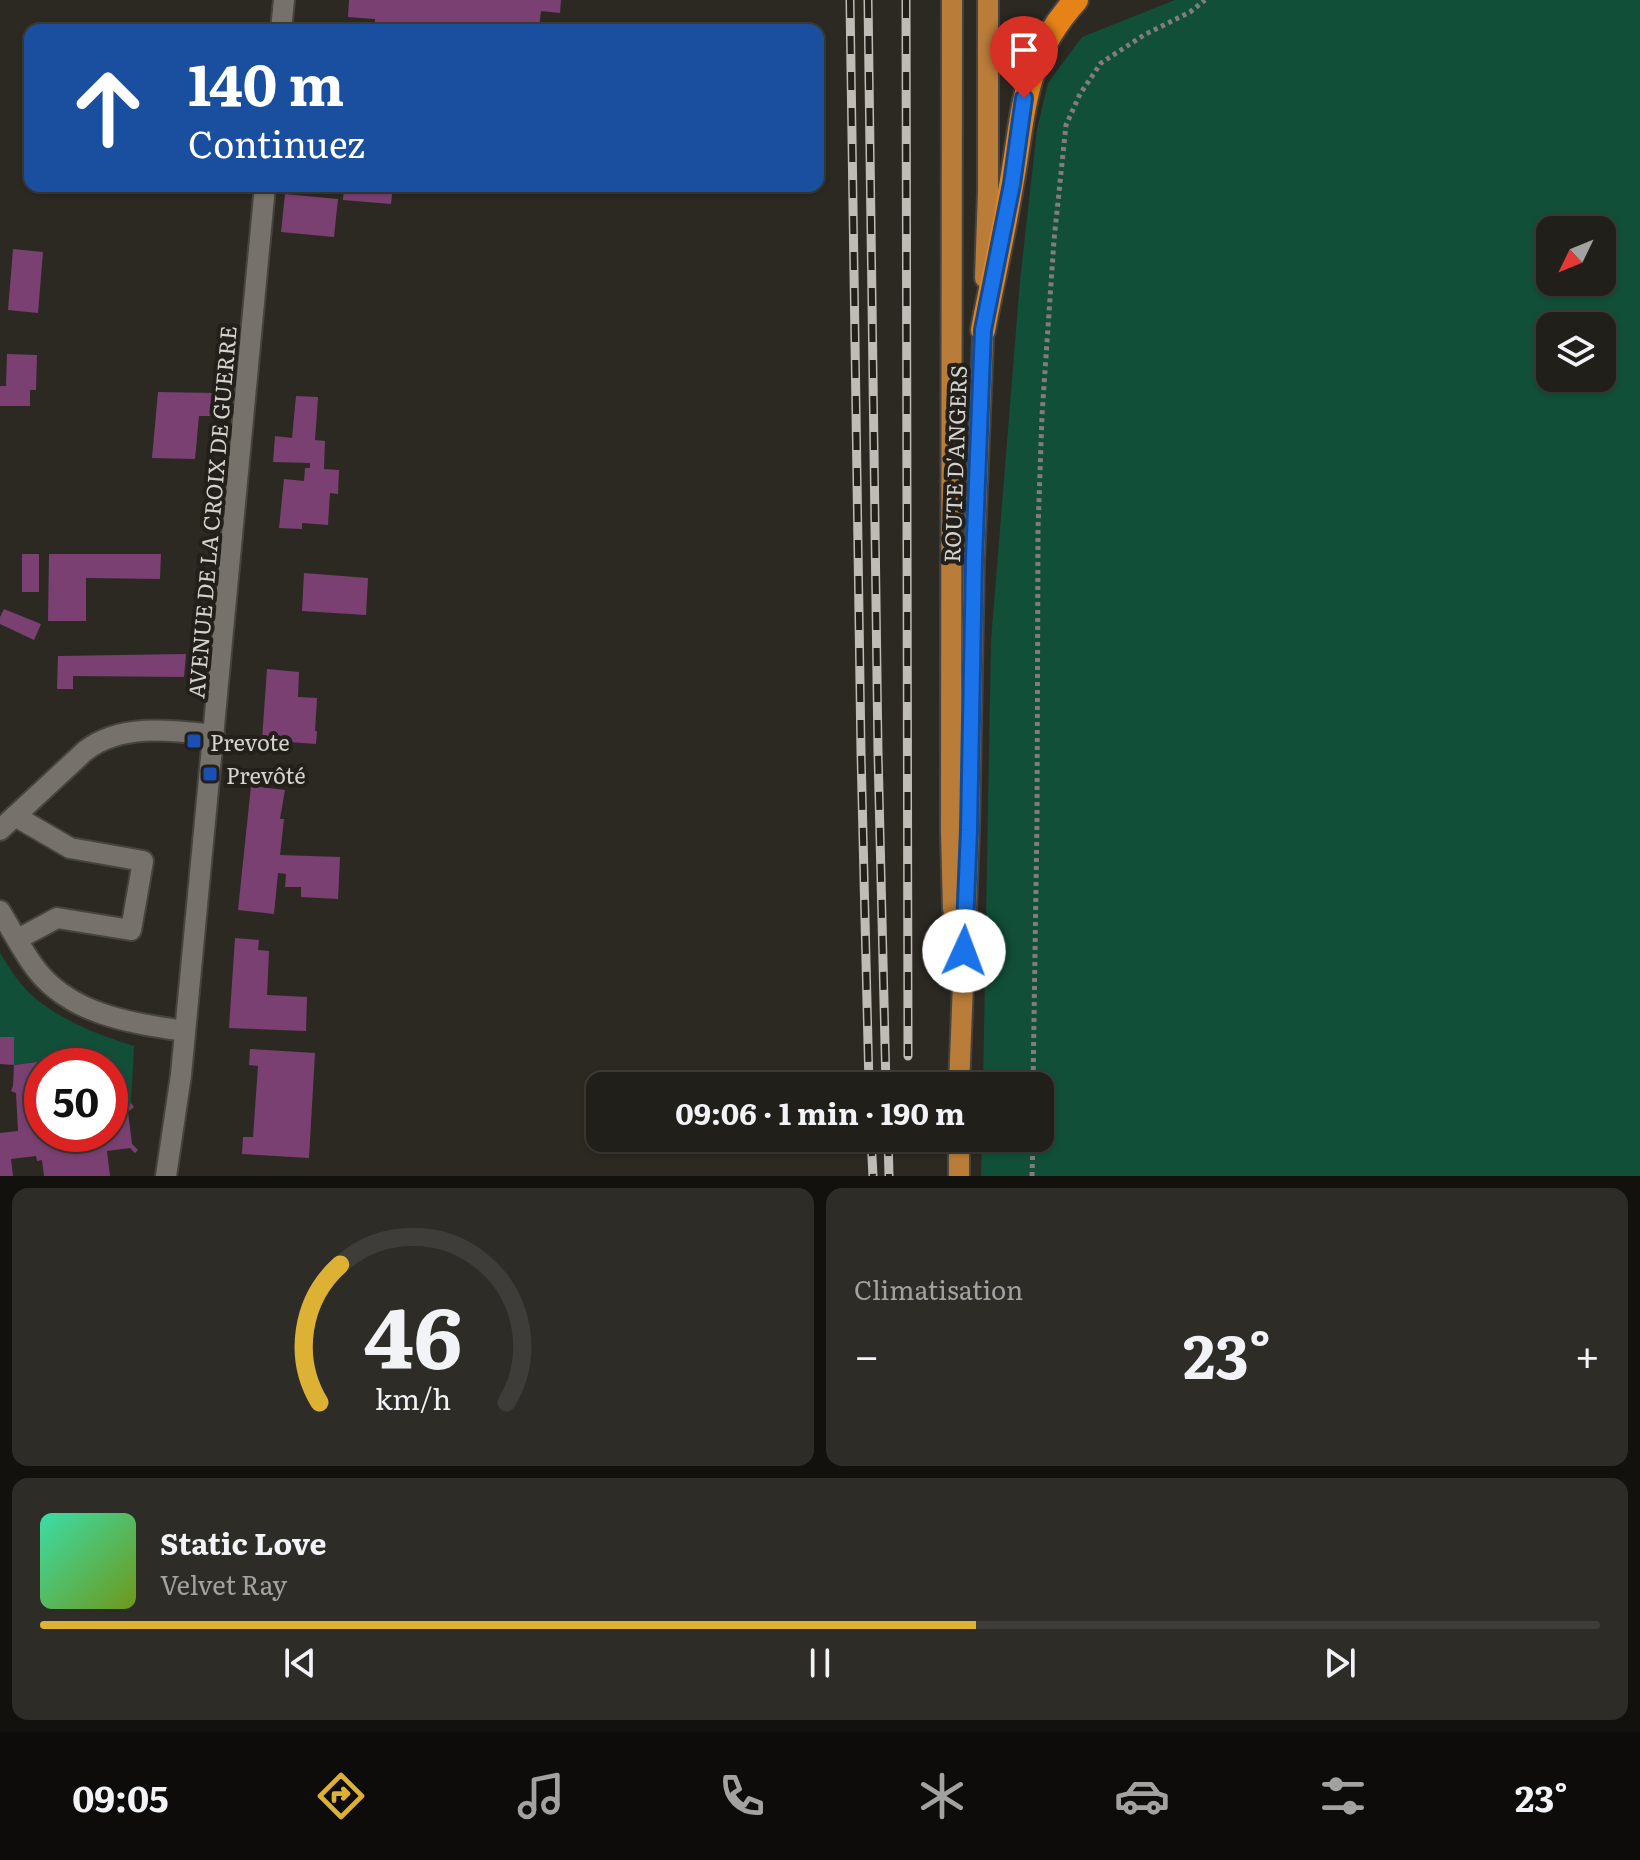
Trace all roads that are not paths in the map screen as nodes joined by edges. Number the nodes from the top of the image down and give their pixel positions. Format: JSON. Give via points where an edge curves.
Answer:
{"nodes":[{"id":1,"x":284,"y":0,"type":"edge"},
{"id":2,"x":952,"y":0,"type":"edge"},
{"id":3,"x":988,"y":0,"type":"edge"},
{"id":4,"x":1076,"y":0,"type":"edge"},
{"id":5,"x":282,"y":24,"type":"edge"},
{"id":6,"x":264,"y":192,"type":"edge"},
{"id":7,"x":983,"y":330,"type":"junction"},
{"id":8,"x":214,"y":735,"type":"junction"},
{"id":9,"x":15,"y":816,"type":"junction"},
{"id":10,"x":0,"y":830,"type":"edge"},
{"id":11,"x":0,"y":911,"type":"edge"},
{"id":12,"x":18,"y":939,"type":"junction"},
{"id":13,"x":185,"y":1031,"type":"junction"},
{"id":14,"x":959,"y":1072,"type":"edge"},
{"id":15,"x":959,"y":1072,"type":"edge"},
{"id":16,"x":959,"y":1152,"type":"edge"},
{"id":17,"x":166,"y":1176,"type":"edge"},
{"id":18,"x":959,"y":1176,"type":"edge"}],
"edges":[{"from":1,"to":5,"type":"street"},
{"from":2,"to":14,"type":"main road","name":"ROUTE D'ANGERS","via":[[951,831]]},
{"from":3,"to":7,"type":"main road","name":"ROUTE D'ANGERS"},
{"from":4,"to":7,"type":"highway","via":[[1053,27],[1024,98]]},
{"from":6,"to":8,"type":"street","name":"AVENUE DE LA CROIX DE GUERRE"},
{"from":7,"to":15,"type":"main road","name":"ROUTE D'ANGERS"},
{"from":8,"to":9,"type":"street","via":[[136,731],[110,736],[85,751]]},
{"from":8,"to":13,"type":"street","name":"AVENUE DE LA CROIX DE GUERRE"},
{"from":9,"to":10,"type":"street"},
{"from":9,"to":12,"type":"street","via":[[70,848],[143,861],[131,930],[57,918]]},
{"from":11,"to":12,"type":"street"},
{"from":12,"to":13,"type":"street","via":[[34,967],[70,1000],[111,1016]]},
{"from":13,"to":17,"type":"street","name":"AVENUE DE LA CROIX DE GUERRE"},
{"from":16,"to":18,"type":"main road"}]}
